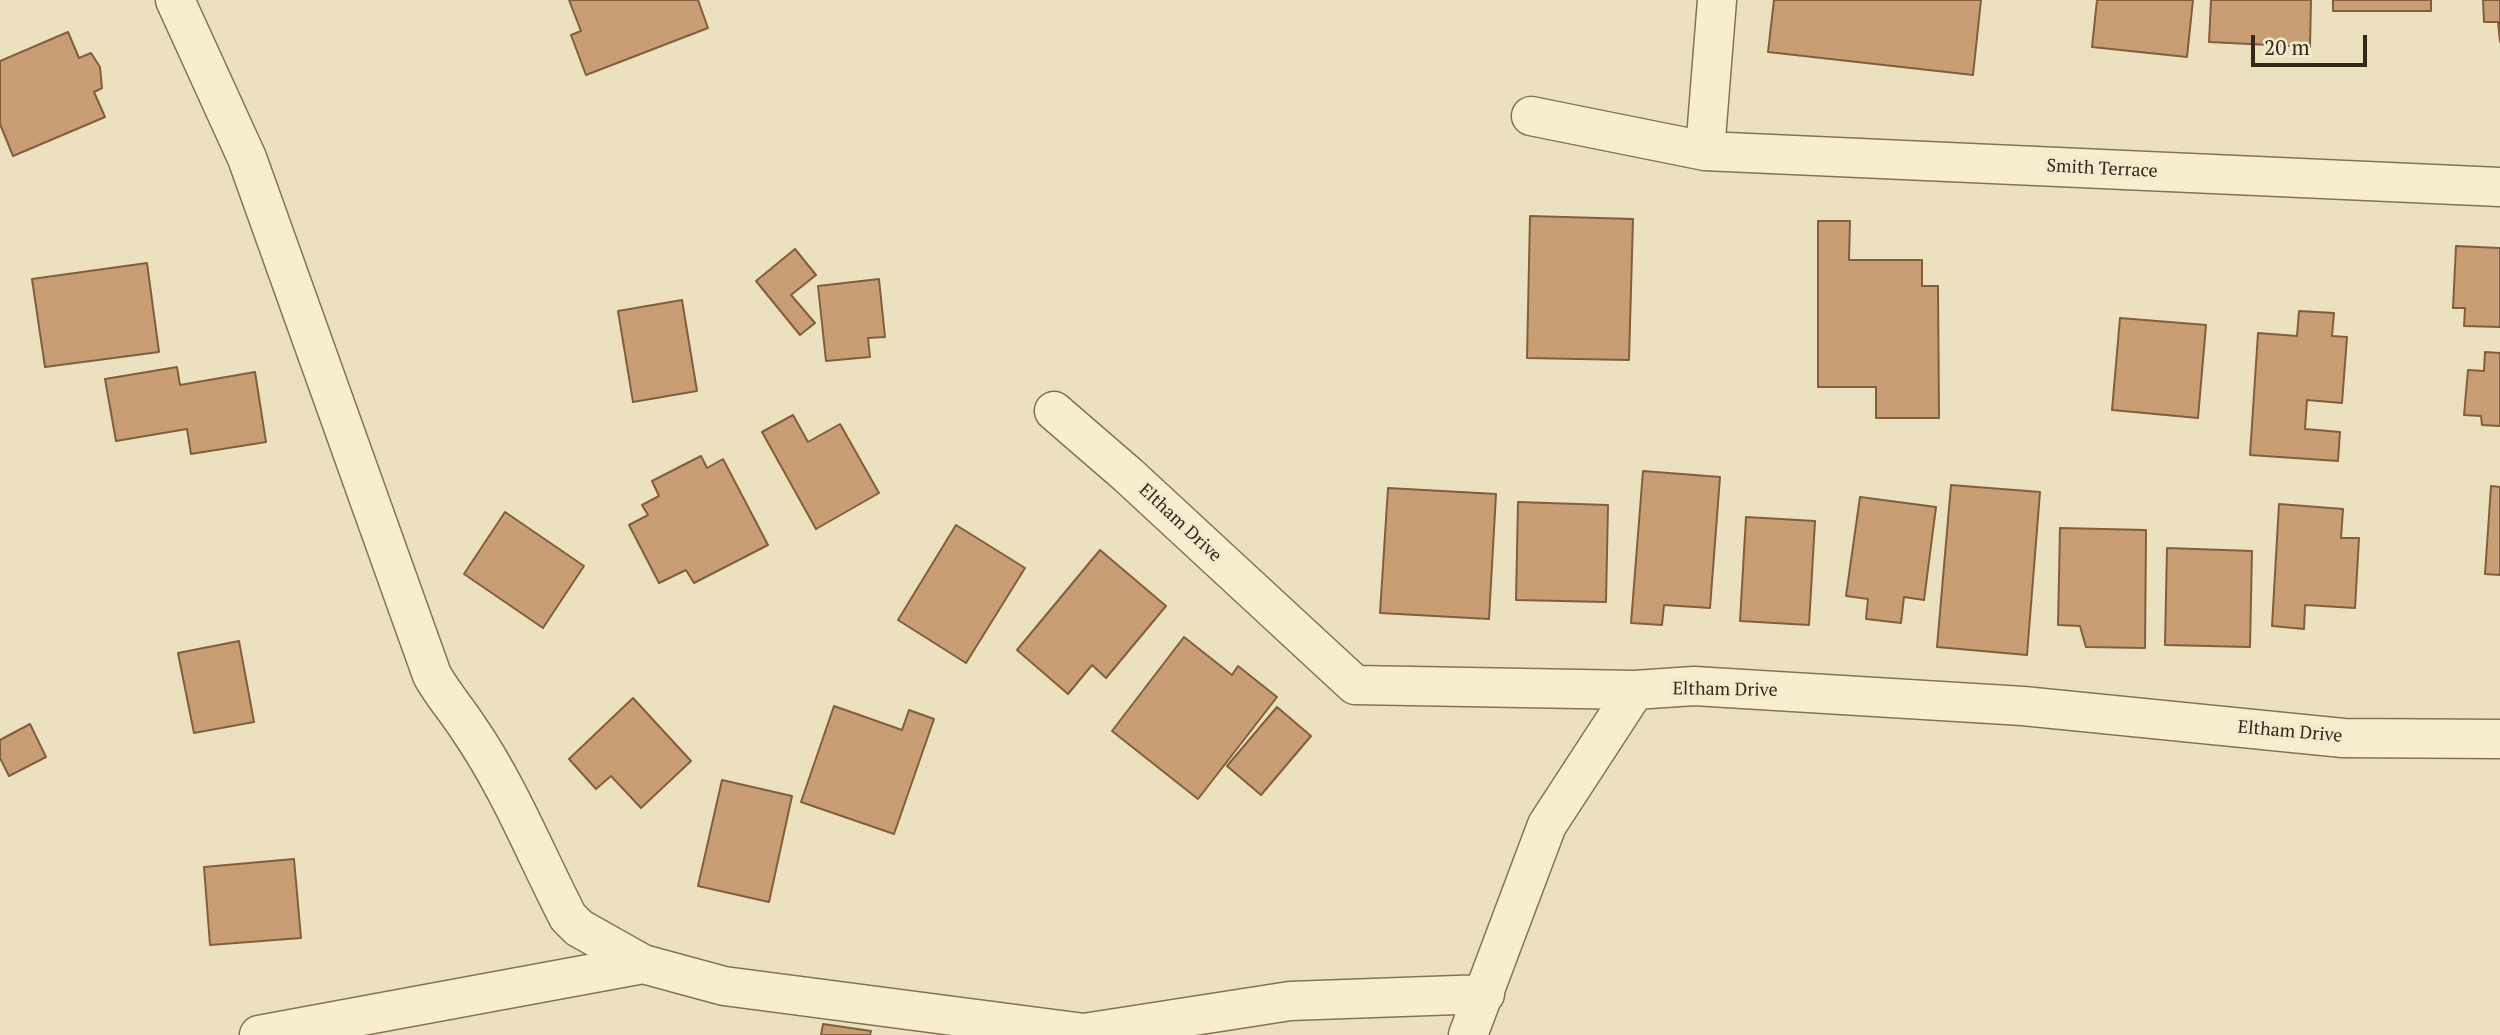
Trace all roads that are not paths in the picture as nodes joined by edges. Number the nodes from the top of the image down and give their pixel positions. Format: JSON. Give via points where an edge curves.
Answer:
{"nodes":[{"id":1,"x":176,"y":0,"type":"edge"},
{"id":2,"x":1717,"y":0,"type":"edge"},
{"id":3,"x":1531,"y":116,"type":"dead end"},
{"id":4,"x":1704,"y":151,"type":"junction"},
{"id":5,"x":2500,"y":187,"type":"edge"},
{"id":6,"x":1054,"y":411,"type":"dead end"},
{"id":7,"x":1635,"y":690,"type":"junction"},
{"id":8,"x":2500,"y":739,"type":"edge"},
{"id":9,"x":643,"y":964,"type":"junction"},
{"id":10,"x":1485,"y":994,"type":"junction"},
{"id":11,"x":259,"y":1035,"type":"edge"},
{"id":12,"x":1468,"y":1035,"type":"edge"}],
"edges":[{"from":1,"to":9,"type":"street","via":[[247,158],[432,675],[504,789],[568,917]]},
{"from":2,"to":4,"type":"street"},
{"from":3,"to":4,"type":"street","name":"Smith Terrace"},
{"from":4,"to":5,"type":"street","name":"Smith Terrace"},
{"from":6,"to":7,"type":"street","name":"Eltham Drive","via":[[1355,685]]},
{"from":7,"to":8,"type":"street","name":"Eltham Drive","via":[[1694,686],[2023,706],[2343,738]]},
{"from":7,"to":10,"type":"street","via":[[1547,825]]},
{"from":9,"to":10,"type":"street","via":[[724,986],[1084,1033],[1290,1001]]},
{"from":9,"to":11,"type":"street"},
{"from":10,"to":12,"type":"street"}]}
